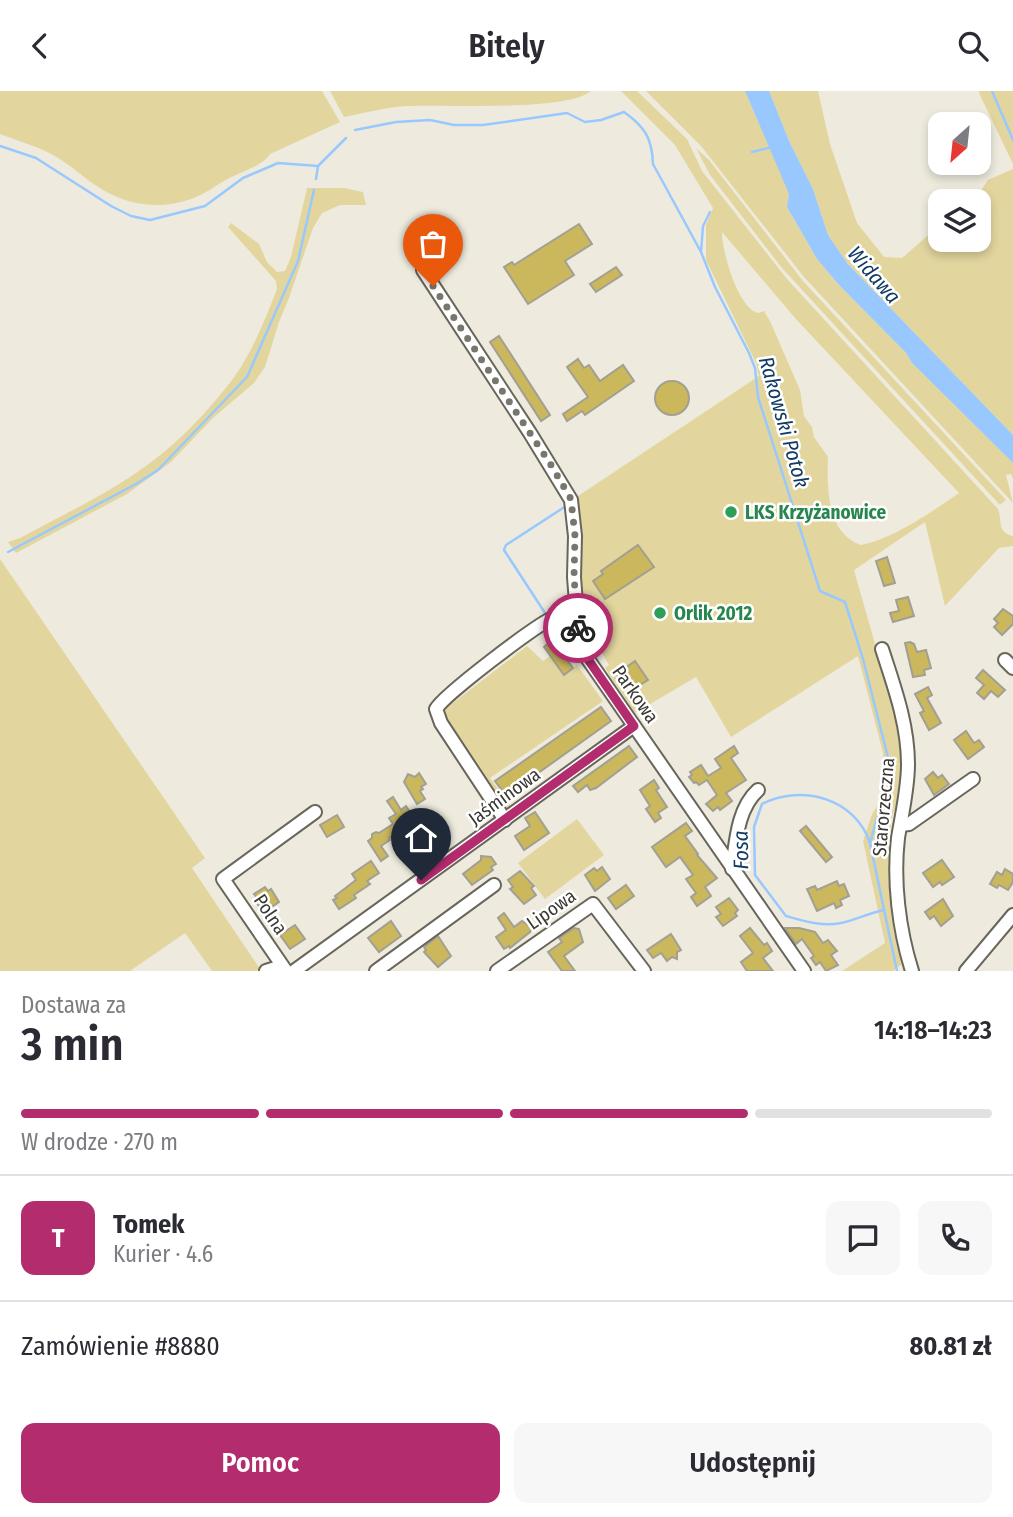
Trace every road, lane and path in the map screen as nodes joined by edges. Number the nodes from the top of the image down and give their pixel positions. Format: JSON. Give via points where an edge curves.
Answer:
{"nodes":[{"id":1,"x":423,"y":270,"type":"dead end"},
{"id":2,"x":576,"y":611,"type":"junction"},
{"id":3,"x":882,"y":649,"type":"dead end"},
{"id":4,"x":634,"y":726,"type":"junction"},
{"id":5,"x":973,"y":779,"type":"dead end"},
{"id":6,"x":758,"y":790,"type":"dead end"},
{"id":7,"x":315,"y":812,"type":"dead end"},
{"id":8,"x":505,"y":820,"type":"junction"},
{"id":9,"x":901,"y":825,"type":"junction"},
{"id":10,"x":732,"y":869,"type":"junction"},
{"id":11,"x":494,"y":885,"type":"dead end"},
{"id":12,"x":1013,"y":915,"type":"edge"},
{"id":13,"x":288,"y":969,"type":"edge"},
{"id":14,"x":266,"y":971,"type":"edge"},
{"id":15,"x":376,"y":971,"type":"edge"},
{"id":16,"x":497,"y":971,"type":"edge"},
{"id":17,"x":644,"y":971,"type":"edge"},
{"id":18,"x":804,"y":971,"type":"edge"},
{"id":19,"x":912,"y":971,"type":"edge"},
{"id":20,"x":966,"y":971,"type":"edge"}],
"edges":[{"from":1,"to":2,"type":"street","name":"Parkowa","via":[[571,499]]},
{"from":2,"to":4,"type":"street","name":"Parkowa","via":[[585,655]]},
{"from":2,"to":8,"type":"street","via":[[554,617],[460,685],[436,709]]},
{"from":3,"to":9,"type":"street","name":"Starorzeczna","via":[[907,746]]},
{"from":4,"to":8,"type":"street","name":"Jaśminowa"},
{"from":4,"to":10,"type":"street","name":"Parkowa"},
{"from":5,"to":9,"type":"street"},
{"from":6,"to":10,"type":"street","via":[[747,800]]},
{"from":7,"to":13,"type":"street","name":"Polna","via":[[223,879]]},
{"from":8,"to":13,"type":"street","name":"Jaśminowa"},
{"from":9,"to":19,"type":"street","name":"Starorzeczna","via":[[900,914]]},
{"from":10,"to":18,"type":"street","name":"Parkowa"},
{"from":11,"to":15,"type":"street"},
{"from":12,"to":20,"type":"street"},
{"from":13,"to":14,"type":"street","name":"Jaśminowa"},
{"from":16,"to":17,"type":"street","name":"Lipowa","via":[[593,904]]}]}
